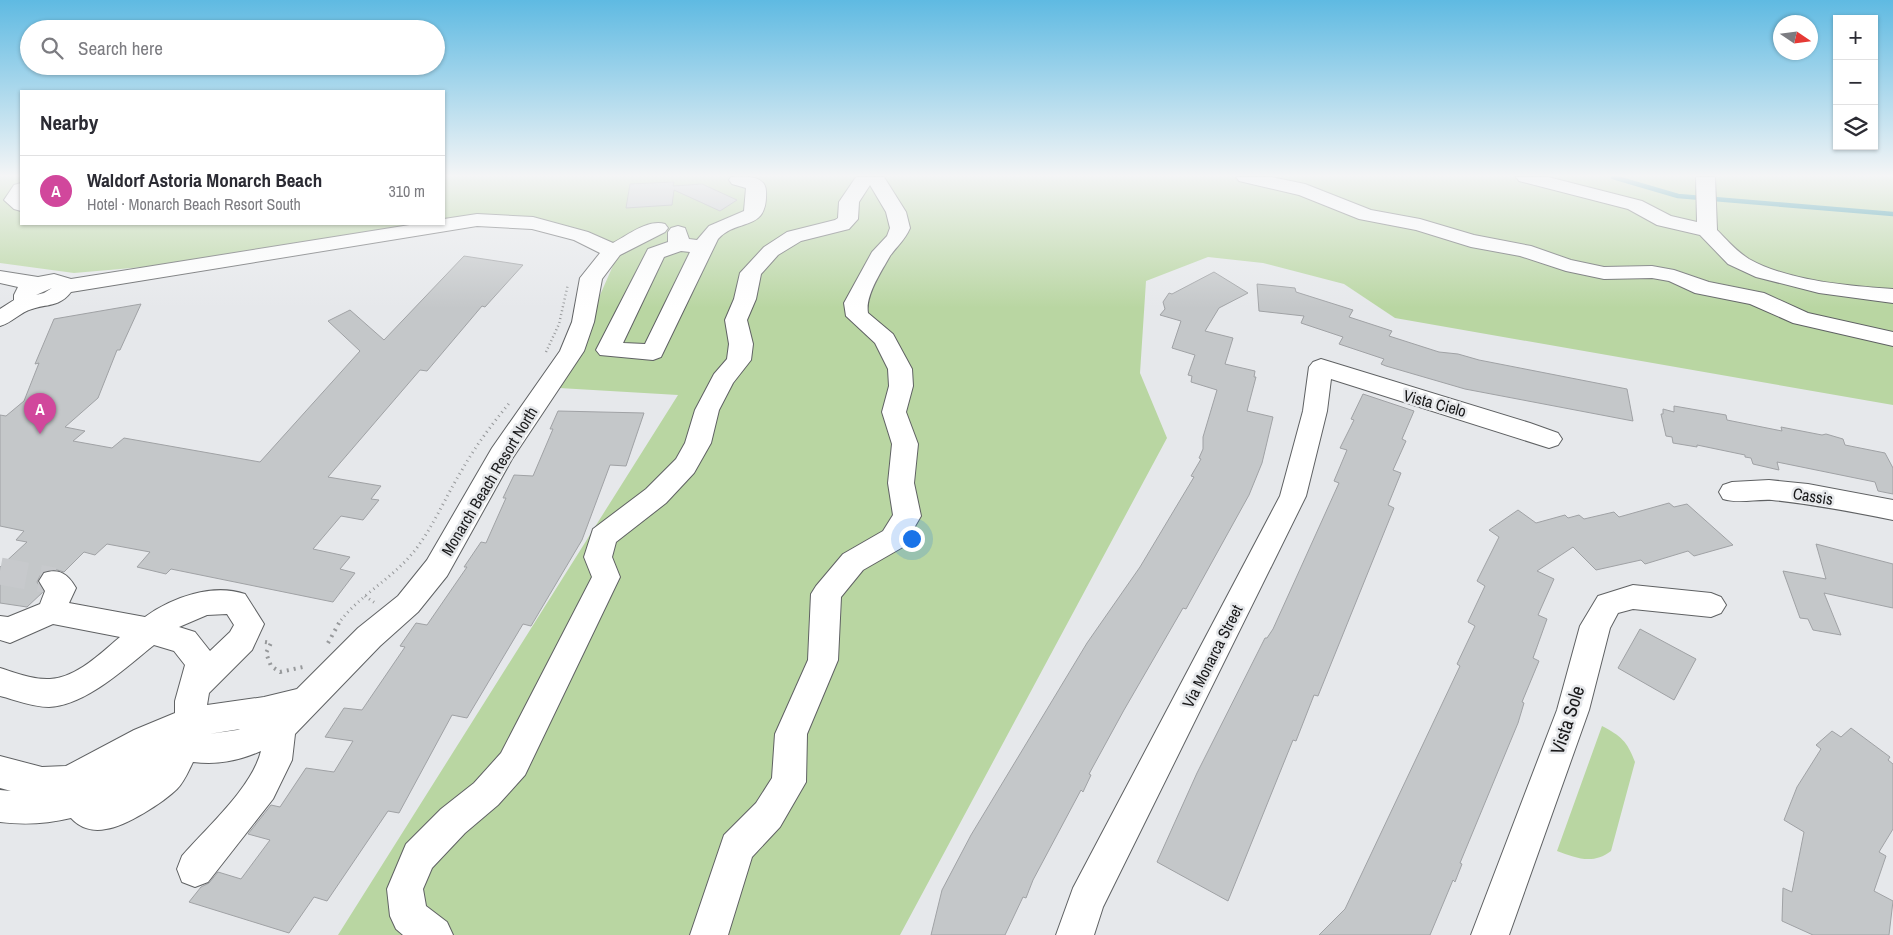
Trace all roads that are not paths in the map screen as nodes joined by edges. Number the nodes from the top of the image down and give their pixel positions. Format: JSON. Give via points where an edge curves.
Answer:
{"nodes":[{"id":1,"x":473,"y":221,"type":"edge"},
{"id":2,"x":489,"y":221,"type":"edge"},
{"id":3,"x":741,"y":221,"type":"edge"},
{"id":4,"x":846,"y":221,"type":"edge"},
{"id":5,"x":898,"y":221,"type":"edge"},
{"id":6,"x":1396,"y":221,"type":"edge"},
{"id":7,"x":1663,"y":221,"type":"edge"},
{"id":8,"x":1707,"y":222,"type":"joint"},
{"id":9,"x":672,"y":235,"type":"junction"},
{"id":10,"x":702,"y":249,"type":"junction"},
{"id":11,"x":613,"y":251,"type":"junction"},
{"id":12,"x":0,"y":277,"type":"edge"},
{"id":13,"x":33,"y":293,"type":"junction"},
{"id":14,"x":1893,"y":296,"type":"edge"},
{"id":15,"x":0,"y":319,"type":"edge"},
{"id":16,"x":1893,"y":340,"type":"edge"},
{"id":17,"x":1321,"y":367,"type":"joint"},
{"id":18,"x":1549,"y":439,"type":"dead end"},
{"id":19,"x":1732,"y":492,"type":"dead end"},
{"id":20,"x":1893,"y":510,"type":"edge"},
{"id":21,"x":54,"y":581,"type":"dead end"},
{"id":22,"x":1711,"y":605,"type":"dead end"},
{"id":23,"x":51,"y":612,"type":"junction"},
{"id":24,"x":0,"y":628,"type":"edge"},
{"id":25,"x":147,"y":630,"type":"junction"},
{"id":26,"x":0,"y":682,"type":"edge"},
{"id":27,"x":194,"y":687,"type":"junction"},
{"id":28,"x":278,"y":718,"type":"junction"},
{"id":29,"x":188,"y":734,"type":"junction"},
{"id":30,"x":0,"y":772,"type":"edge"},
{"id":31,"x":77,"y":790,"type":"junction"},
{"id":32,"x":0,"y":806,"type":"edge"},
{"id":33,"x":194,"y":869,"type":"dead end"},
{"id":34,"x":434,"y":935,"type":"edge"},
{"id":35,"x":709,"y":935,"type":"edge"},
{"id":36,"x":1075,"y":935,"type":"edge"},
{"id":37,"x":1490,"y":935,"type":"edge"}],
"edges":[{"from":1,"to":13,"type":"street","via":[[64,287],[50,298]]},
{"from":2,"to":11,"type":"street","via":[[533,223],[580,236]]},
{"from":3,"to":10,"type":"lane","via":[[715,230]]},
{"from":4,"to":34,"type":"street","via":[[842,225],[794,236],[772,251],[751,274],[736,320],[741,344],[739,360],[723,380],[707,410],[698,443],[685,466],[656,496],[603,537],[598,557],[606,577],[513,764],[486,794],[419,856],[404,889],[409,916]]},
{"from":5,"to":35,"type":"street","via":[[900,228],[896,238],[882,252],[856,303],[857,316],[885,339],[900,369],[901,386],[894,412],[905,444],[901,484],[908,516],[893,539],[853,562],[826,594],[823,660],[791,734],[789,782],[768,815],[736,847]]},
{"from":6,"to":16,"type":"street","via":[[1472,241],[1524,250],[1566,265],[1604,273],[1652,272],[1674,276],[1703,288],[1756,298],[1801,318]]},
{"from":7,"to":8,"type":"street"},
{"from":8,"to":14,"type":"street","via":[[1728,254],[1747,265],[1831,288]]},
{"from":9,"to":10,"type":"street"},
{"from":9,"to":10,"type":"street","via":[[655,253],[608,350],[653,352]]},
{"from":9,"to":11,"type":"street","name":"Monarch Beach Resort North"},
{"from":11,"to":28,"type":"street","name":"Monarch Beach Resort North","via":[[591,278],[583,322],[572,351],[501,455],[437,568],[408,604],[369,637],[308,698]]},
{"from":12,"to":13,"type":"street"},
{"from":13,"to":15,"type":"street"},
{"from":17,"to":18,"type":"street","name":"Vista Cielo"},
{"from":17,"to":36,"type":"street","name":"Via Monarca Street","via":[[1315,411],[1293,496],[1086,900]]},
{"from":19,"to":20,"type":"street","name":"Cassis","via":[[1769,490],[1808,494]]},
{"from":21,"to":23,"type":"street","via":[[62,588]]},
{"from":22,"to":37,"type":"street","name":"Vista Sole","via":[[1634,597],[1608,604],[1595,626],[1573,710]]},
{"from":23,"to":24,"type":"street","via":[[10,630]]},
{"from":23,"to":25,"type":"street"},
{"from":25,"to":26,"type":"street","via":[[116,660],[88,680],[55,692]]},
{"from":25,"to":27,"type":"street","via":[[184,641],[201,662]]},
{"from":25,"to":27,"type":"street","via":[[191,605],[216,600],[235,602],[249,624],[241,641]]},
{"from":27,"to":29,"type":"street"},
{"from":28,"to":29,"type":"street","name":"Monarch Beach Resort North","via":[[239,745],[212,749]]},
{"from":28,"to":33,"type":"street","via":[[275,760],[262,786]]},
{"from":29,"to":31,"type":"street","via":[[152,737],[90,773]]},
{"from":29,"to":31,"type":"street","via":[[166,777],[107,813],[89,813]]},
{"from":30,"to":31,"type":"street"},
{"from":31,"to":32,"type":"street","via":[[52,808],[18,810]]}]}
